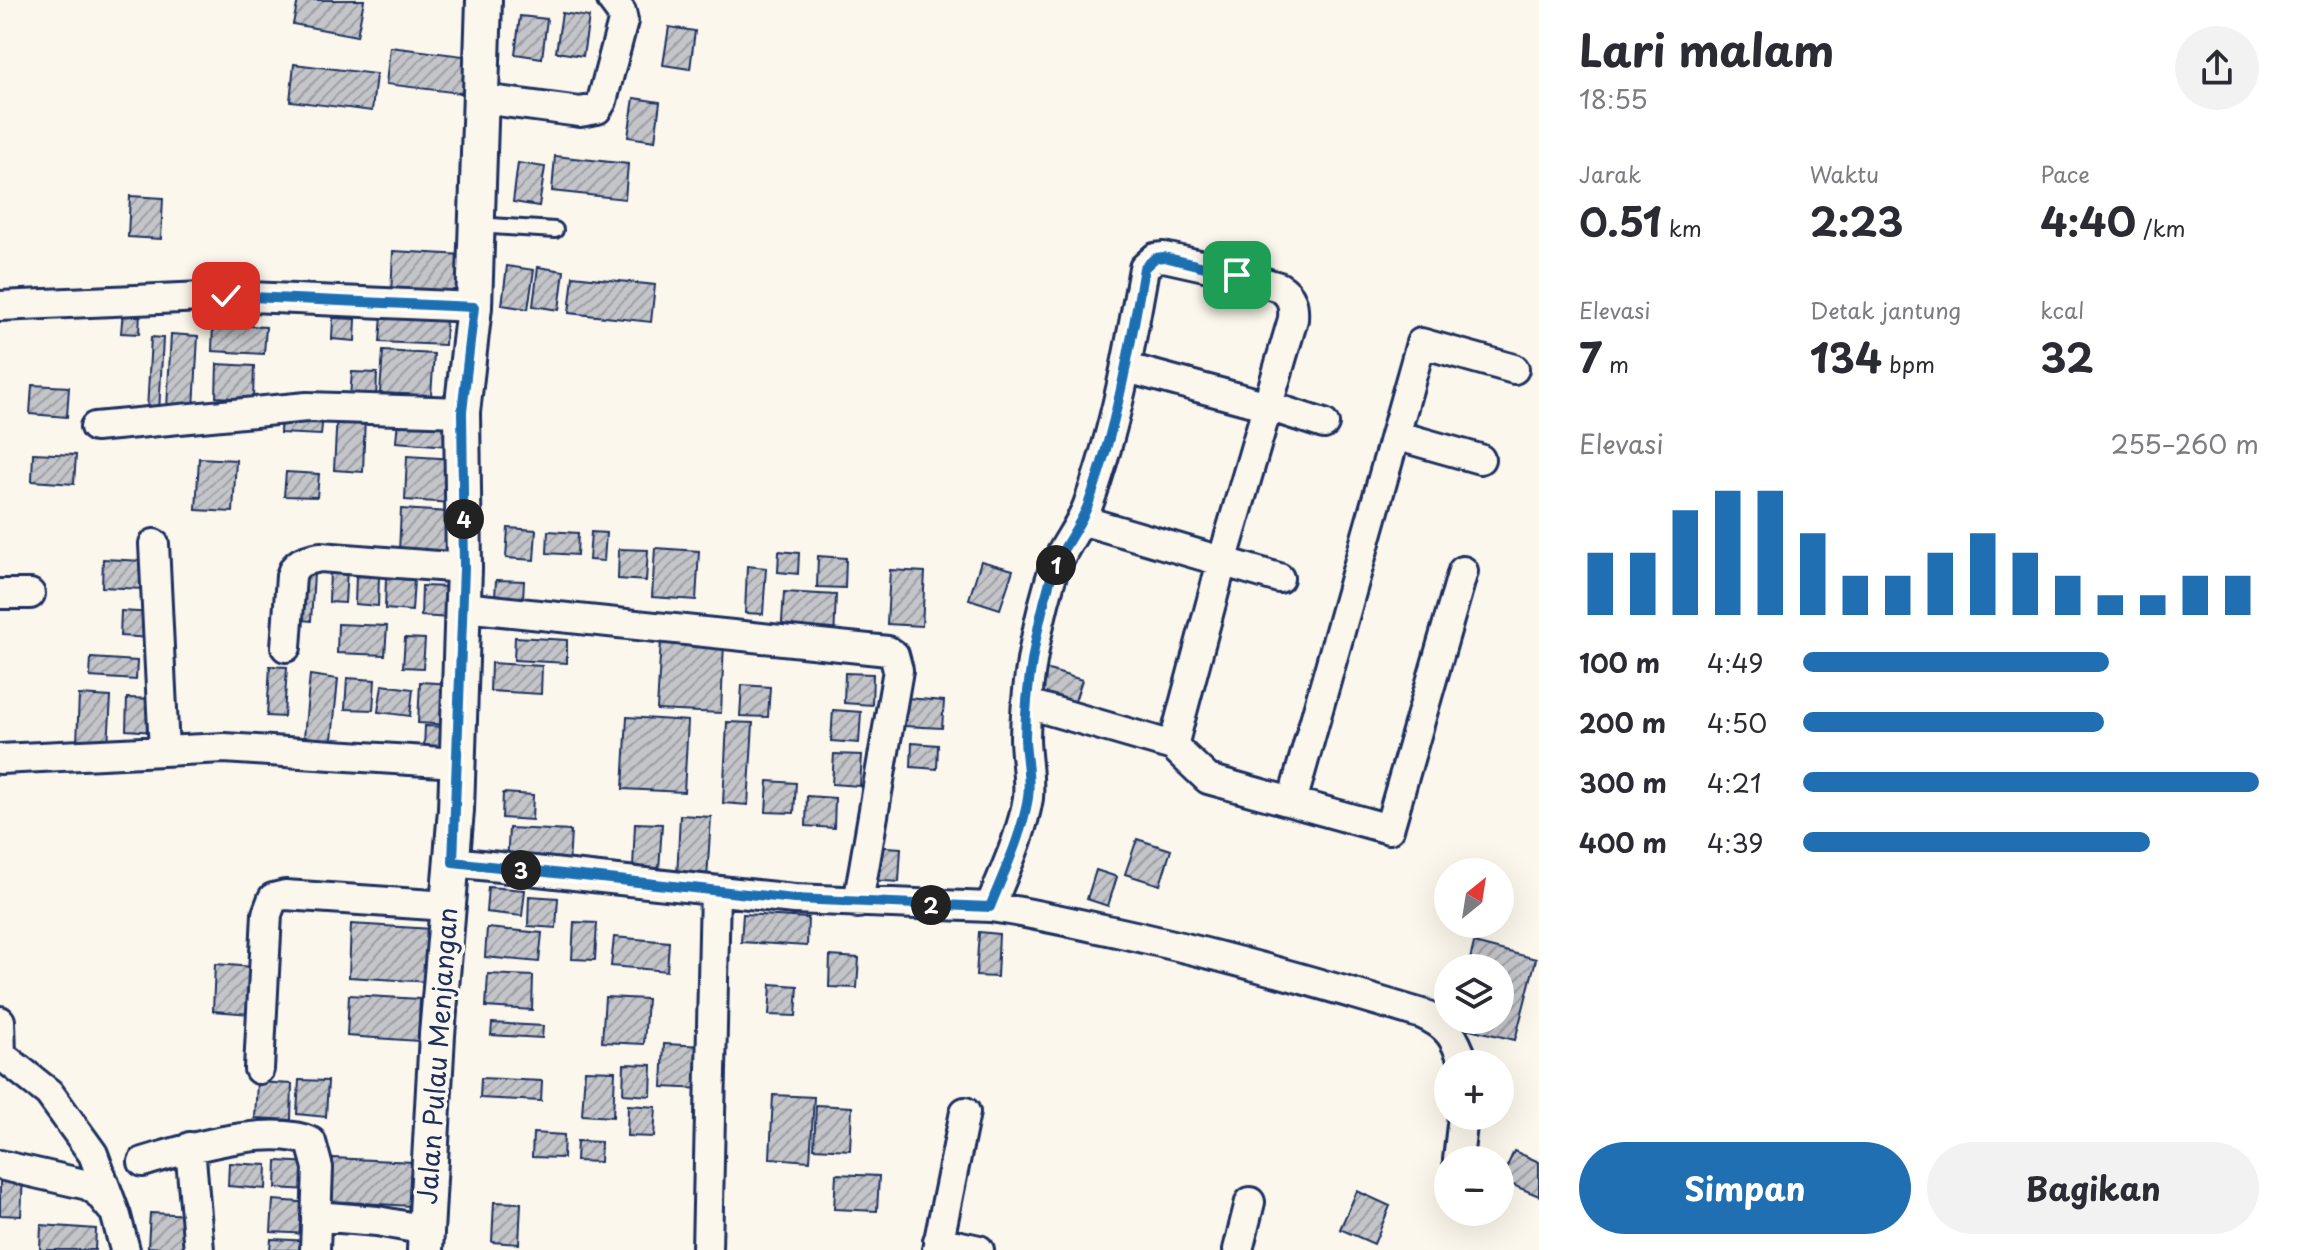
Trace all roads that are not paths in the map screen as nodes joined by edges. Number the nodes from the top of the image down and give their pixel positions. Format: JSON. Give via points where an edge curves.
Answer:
{"nodes":[{"id":1,"x":484,"y":0,"type":"edge"},
{"id":2,"x":612,"y":0,"type":"edge"},
{"id":3,"x":482,"y":99,"type":"junction"},
{"id":4,"x":476,"y":225,"type":"junction"},
{"id":5,"x":555,"y":230,"type":"dead end"},
{"id":6,"x":0,"y":306,"type":"edge"},
{"id":7,"x":474,"y":307,"type":"junction"},
{"id":8,"x":1127,"y":368,"type":"junction"},
{"id":9,"x":1514,"y":369,"type":"dead end"},
{"id":10,"x":1268,"y":406,"type":"junction"},
{"id":11,"x":462,"y":412,"type":"junction"},
{"id":12,"x":1324,"y":424,"type":"dead end"},
{"id":13,"x":95,"y":427,"type":"dead end"},
{"id":14,"x":1395,"y":435,"type":"junction"},
{"id":15,"x":1480,"y":459,"type":"dead end"},
{"id":16,"x":1081,"y":520,"type":"junction"},
{"id":17,"x":154,"y":544,"type":"dead end"},
{"id":18,"x":1222,"y":562,"type":"junction"},
{"id":19,"x":464,"y":568,"type":"junction"},
{"id":20,"x":1463,"y":571,"type":"dead end"},
{"id":21,"x":1279,"y":578,"type":"dead end"},
{"id":22,"x":0,"y":594,"type":"edge"},
{"id":23,"x":30,"y":594,"type":"dead end"},
{"id":24,"x":463,"y":607,"type":"junction"},
{"id":25,"x":286,"y":647,"type":"dead end"},
{"id":26,"x":1028,"y":704,"type":"junction"},
{"id":27,"x":1173,"y":746,"type":"junction"},
{"id":28,"x":164,"y":751,"type":"junction"},
{"id":29,"x":0,"y":759,"type":"edge"},
{"id":30,"x":457,"y":763,"type":"junction"},
{"id":31,"x":1292,"y":802,"type":"junction"},
{"id":32,"x":453,"y":862,"type":"junction"},
{"id":33,"x":715,"y":891,"type":"junction"},
{"id":34,"x":858,"y":903,"type":"junction"},
{"id":35,"x":448,"y":906,"type":"junction"},
{"id":36,"x":990,"y":907,"type":"junction"},
{"id":37,"x":0,"y":1021,"type":"edge"},
{"id":38,"x":1458,"y":1050,"type":"edge"},
{"id":39,"x":259,"y":1069,"type":"dead end"},
{"id":40,"x":965,"y":1112,"type":"dead end"},
{"id":41,"x":190,"y":1147,"type":"junction"},
{"id":42,"x":143,"y":1162,"type":"dead end"},
{"id":43,"x":0,"y":1165,"type":"edge"},
{"id":44,"x":1250,"y":1202,"type":"dead end"},
{"id":45,"x":116,"y":1216,"type":"junction"},
{"id":46,"x":316,"y":1216,"type":"junction"},
{"id":47,"x":426,"y":1240,"type":"edge"},
{"id":48,"x":938,"y":1245,"type":"edge"},
{"id":49,"x":125,"y":1250,"type":"edge"},
{"id":50,"x":199,"y":1250,"type":"edge"},
{"id":51,"x":315,"y":1250,"type":"edge"},
{"id":52,"x":707,"y":1250,"type":"edge"},
{"id":53,"x":979,"y":1250,"type":"edge"},
{"id":54,"x":1238,"y":1250,"type":"edge"}],
"edges":[{"from":1,"to":3,"type":"street","name":"Jalan Pulau Menjangan"},
{"from":2,"to":3,"type":"street","via":[[623,21],[597,109],[580,112]]},
{"from":3,"to":4,"type":"street","name":"Jalan Pulau Menjangan"},
{"from":4,"to":5,"type":"lane"},
{"from":4,"to":7,"type":"street","name":"Jalan Pulau Menjangan"},
{"from":6,"to":7,"type":"street","via":[[226,296]]},
{"from":7,"to":11,"type":"street","name":"Jalan Pulau Menjangan"},
{"from":8,"to":10,"type":"street"},
{"from":8,"to":10,"type":"street","via":[[1148,262],[1164,257],[1218,269],[1279,287],[1294,305]]},
{"from":8,"to":16,"type":"street"},
{"from":9,"to":14,"type":"street","via":[[1421,343]]},
{"from":10,"to":12,"type":"street"},
{"from":10,"to":18,"type":"street"},
{"from":11,"to":13,"type":"street","via":[[307,407]]},
{"from":11,"to":19,"type":"street","name":"Jalan Pulau Menjangan"},
{"from":14,"to":15,"type":"street"},
{"from":14,"to":31,"type":"street"},
{"from":16,"to":18,"type":"street"},
{"from":16,"to":26,"type":"street","via":[[1050,580]]},
{"from":17,"to":28,"type":"street"},
{"from":18,"to":21,"type":"street"},
{"from":18,"to":27,"type":"street"},
{"from":19,"to":24,"type":"street","name":"Jalan Pulau Menjangan"},
{"from":19,"to":25,"type":"street","via":[[303,560],[291,576]]},
{"from":20,"to":31,"type":"street","via":[[1389,829]]},
{"from":22,"to":23,"type":"street"},
{"from":24,"to":30,"type":"street","name":"Jalan Pulau Menjangan"},
{"from":24,"to":34,"type":"street","via":[[894,655],[898,670]]},
{"from":26,"to":27,"type":"street"},
{"from":26,"to":36,"type":"street","via":[[1029,793]]},
{"from":27,"to":31,"type":"street","via":[[1208,779]]},
{"from":28,"to":29,"type":"street"},
{"from":28,"to":30,"type":"street","via":[[287,750]]},
{"from":30,"to":32,"type":"street","name":"Jalan Pulau Menjangan"},
{"from":32,"to":33,"type":"street"},
{"from":32,"to":35,"type":"street","name":"Jalan Pulau Menjangan"},
{"from":33,"to":34,"type":"street"},
{"from":33,"to":52,"type":"street"},
{"from":34,"to":36,"type":"street"},
{"from":35,"to":39,"type":"street","via":[[273,898],[267,914]]},
{"from":35,"to":47,"type":"street","name":"Jalan Pulau Menjangan"},
{"from":36,"to":38,"type":"street","via":[[1170,944],[1422,1014],[1441,1023]]},
{"from":37,"to":45,"type":"street","via":[[1,1055],[49,1093],[93,1154]]},
{"from":40,"to":48,"type":"street"},
{"from":41,"to":42,"type":"street"},
{"from":41,"to":46,"type":"street","via":[[283,1134],[311,1142],[318,1168]]},
{"from":41,"to":50,"type":"street"},
{"from":43,"to":45,"type":"street","via":[[88,1185]]},
{"from":44,"to":54,"type":"street"},
{"from":45,"to":49,"type":"street"},
{"from":46,"to":47,"type":"street","via":[[377,1221]]},
{"from":46,"to":51,"type":"street"},
{"from":48,"to":53,"type":"street"}]}
